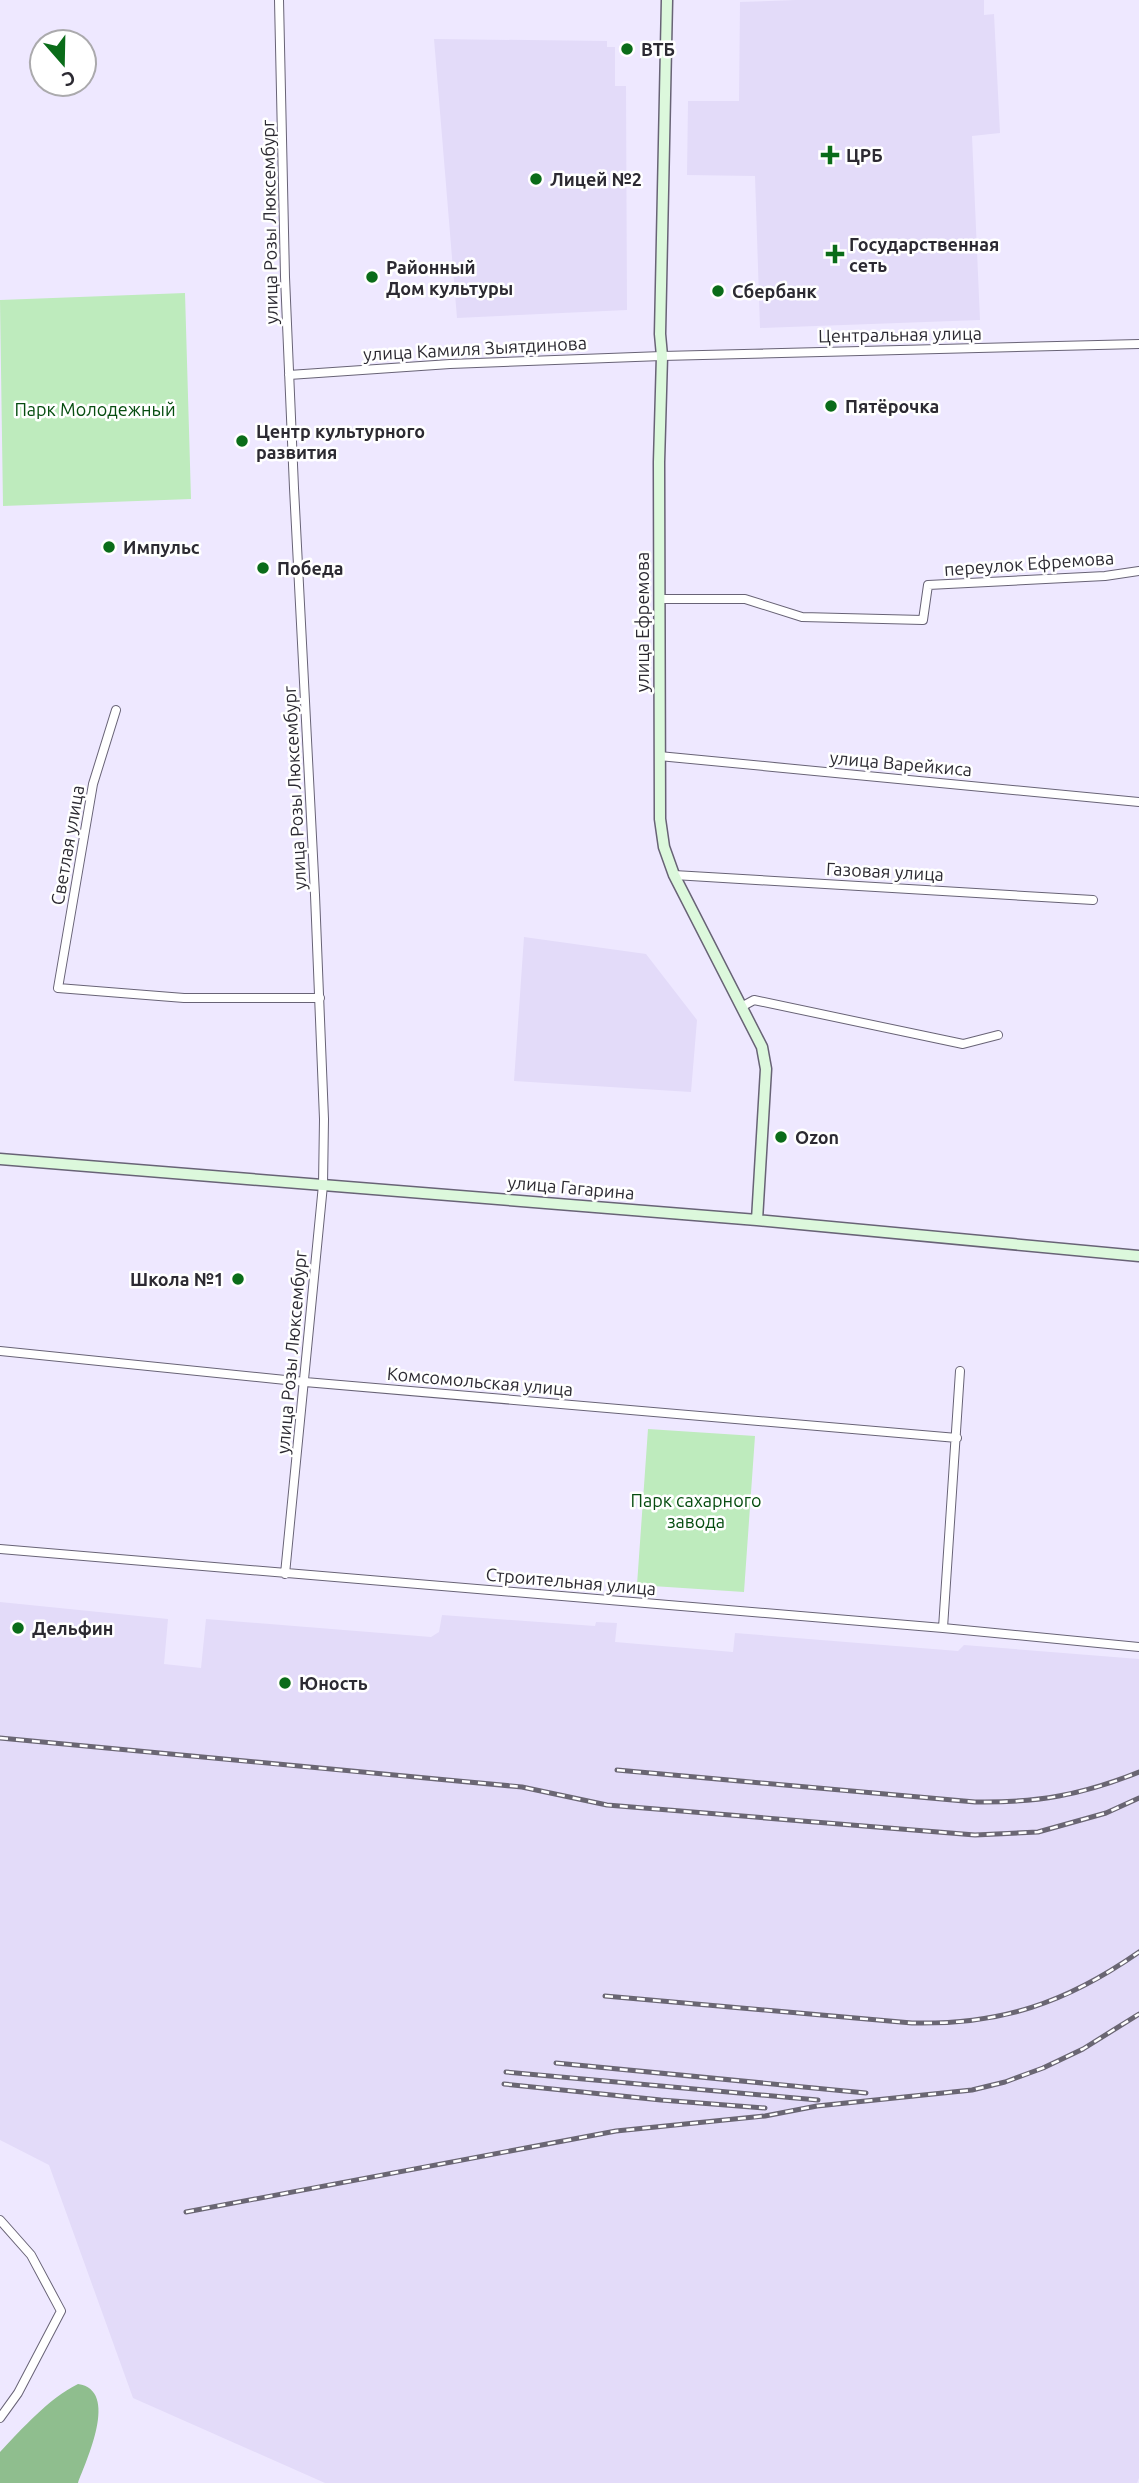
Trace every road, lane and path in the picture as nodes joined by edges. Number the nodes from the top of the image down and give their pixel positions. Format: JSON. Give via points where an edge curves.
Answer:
{"nodes":[{"id":1,"x":279,"y":0,"type":"edge"},
{"id":2,"x":667,"y":0,"type":"edge"},
{"id":3,"x":1139,"y":344,"type":"edge"},
{"id":4,"x":662,"y":356,"type":"junction"},
{"id":5,"x":289,"y":375,"type":"junction"},
{"id":6,"x":1139,"y":571,"type":"edge"},
{"id":7,"x":659,"y":599,"type":"junction"},
{"id":8,"x":116,"y":710,"type":"dead end"},
{"id":9,"x":659,"y":756,"type":"junction"},
{"id":10,"x":1139,"y":802,"type":"edge"},
{"id":11,"x":674,"y":874,"type":"junction"},
{"id":12,"x":1093,"y":900,"type":"dead end"},
{"id":13,"x":320,"y":998,"type":"junction"},
{"id":14,"x":743,"y":1006,"type":"junction"},
{"id":15,"x":998,"y":1035,"type":"dead end"},
{"id":16,"x":0,"y":1158,"type":"edge"},
{"id":17,"x":323,"y":1185,"type":"junction"},
{"id":18,"x":757,"y":1220,"type":"junction"},
{"id":19,"x":1139,"y":1256,"type":"edge"},
{"id":20,"x":0,"y":1351,"type":"edge"},
{"id":21,"x":960,"y":1371,"type":"dead end"},
{"id":22,"x":305,"y":1382,"type":"junction"},
{"id":23,"x":957,"y":1438,"type":"junction"},
{"id":24,"x":0,"y":1549,"type":"edge"},
{"id":25,"x":285,"y":1574,"type":"junction"},
{"id":26,"x":943,"y":1628,"type":"junction"},
{"id":27,"x":1139,"y":1647,"type":"edge"},
{"id":28,"x":0,"y":2220,"type":"edge"},
{"id":29,"x":0,"y":2418,"type":"edge"}],
"edges":[{"from":1,"to":5,"type":"street","name":"улица Розы Люксембург"},
{"from":2,"to":4,"type":"street","name":"улица Ефремова"},
{"from":3,"to":4,"type":"street","name":"Центральная улица"},
{"from":4,"to":5,"type":"street","name":"улица Камиля Зыятдинова"},
{"from":4,"to":7,"type":"street","name":"улица Ефремова"},
{"from":5,"to":13,"type":"street","name":"улица Розы Люксембург"},
{"from":6,"to":7,"type":"street","name":"переулок Ефремова","via":[[928,585],[923,620],[802,617],[745,599]]},
{"from":7,"to":9,"type":"street","name":"улица Ефремова"},
{"from":8,"to":13,"type":"street","name":"Светлая улица","via":[[93,783],[58,988],[184,998]]},
{"from":9,"to":10,"type":"street","name":"улица Варейкиса"},
{"from":9,"to":11,"type":"street","name":"улица Ефремова","via":[[660,819]]},
{"from":11,"to":12,"type":"street","name":"Газовая улица"},
{"from":11,"to":14,"type":"street","name":"улица Ефремова"},
{"from":13,"to":17,"type":"street","name":"улица Розы Люксембург"},
{"from":14,"to":15,"type":"street","via":[[754,1000],[963,1044]]},
{"from":14,"to":18,"type":"street","name":"улица Ефремова","via":[[762,1047],[766,1069]]},
{"from":16,"to":17,"type":"street","name":"улица Гагарина"},
{"from":17,"to":18,"type":"street","name":"улица Гагарина"},
{"from":17,"to":22,"type":"street","name":"улица Розы Люксембург"},
{"from":18,"to":19,"type":"street","name":"улица Гагарина"},
{"from":20,"to":22,"type":"street","name":"Комсомольская улица"},
{"from":21,"to":23,"type":"street"},
{"from":22,"to":23,"type":"street","name":"Комсомольская улица"},
{"from":22,"to":25,"type":"street","name":"улица Розы Люксембург"},
{"from":23,"to":26,"type":"street"},
{"from":24,"to":25,"type":"street","name":"Строительная улица"},
{"from":25,"to":26,"type":"street","name":"Строительная улица"},
{"from":26,"to":27,"type":"street","name":"Строительная улица"},
{"from":28,"to":29,"type":"street","via":[[31,2255],[61,2311],[19,2393]]}]}
